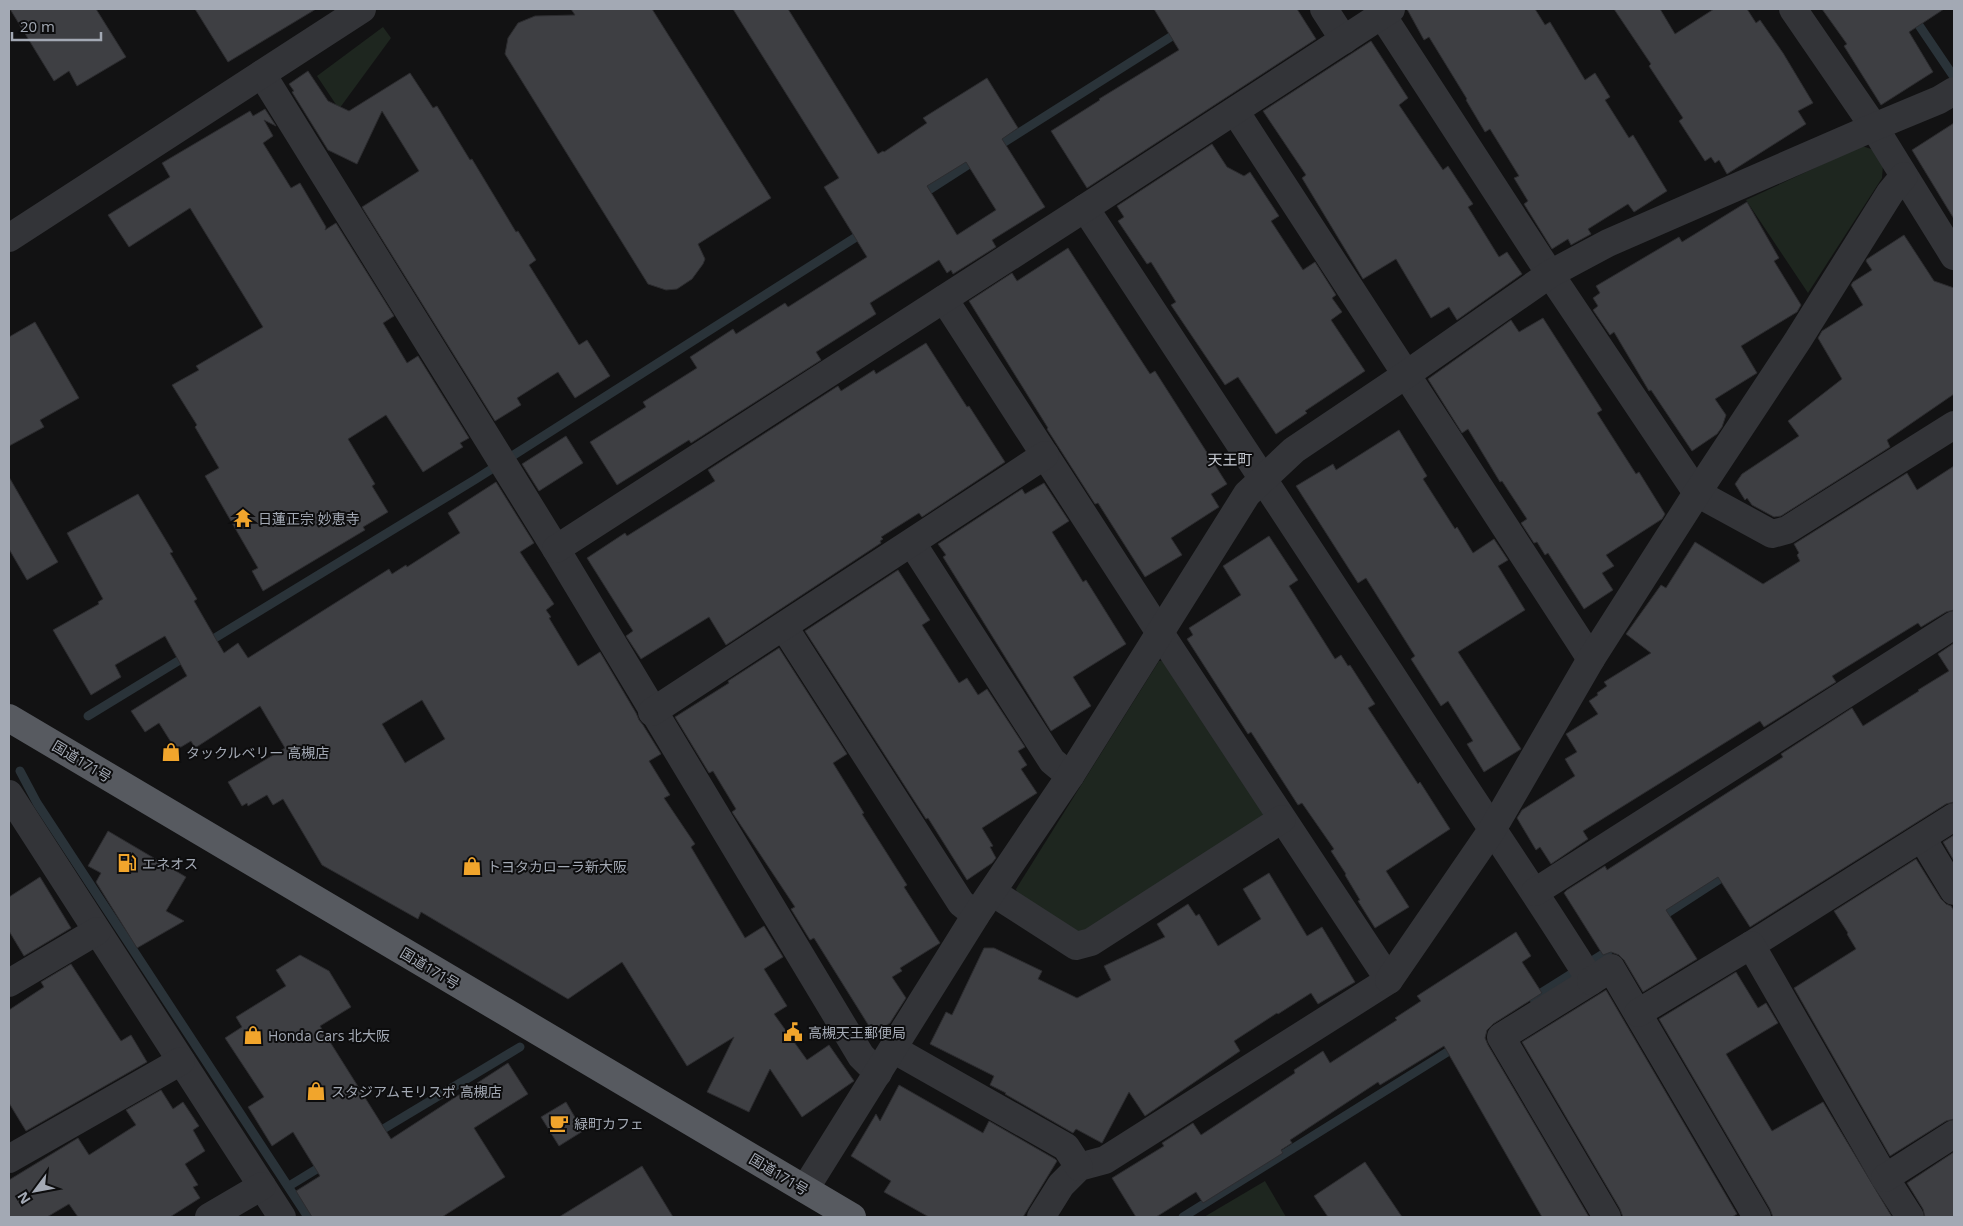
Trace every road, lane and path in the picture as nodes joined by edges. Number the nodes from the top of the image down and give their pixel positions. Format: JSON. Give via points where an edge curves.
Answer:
{"nodes":[{"id":1,"x":362,"y":9,"type":"edge"},
{"id":2,"x":1324,"y":9,"type":"edge"},
{"id":3,"x":1793,"y":9,"type":"edge"},
{"id":4,"x":1387,"y":12,"type":"edge"},
{"id":5,"x":1344,"y":40,"type":"junction"},
{"id":6,"x":262,"y":74,"type":"junction"},
{"id":7,"x":1954,"y":91,"type":"edge"},
{"id":8,"x":1236,"y":111,"type":"junction"},
{"id":9,"x":1874,"y":127,"type":"junction"},
{"id":10,"x":1904,"y":176,"type":"junction"},
{"id":11,"x":1085,"y":208,"type":"junction"},
{"id":12,"x":9,"y":238,"type":"edge"},
{"id":13,"x":1954,"y":256,"type":"edge"},
{"id":14,"x":1550,"y":274,"type":"junction"},
{"id":15,"x":944,"y":299,"type":"junction"},
{"id":16,"x":1407,"y":374,"type":"junction"},
{"id":17,"x":1954,"y":425,"type":"edge"},
{"id":18,"x":1045,"y":455,"type":"junction"},
{"id":19,"x":1264,"y":479,"type":"junction"},
{"id":20,"x":1697,"y":493,"type":"junction"},
{"id":21,"x":912,"y":543,"type":"junction"},
{"id":22,"x":556,"y":550,"type":"junction"},
{"id":23,"x":1954,"y":624,"type":"edge"},
{"id":24,"x":784,"y":627,"type":"junction"},
{"id":25,"x":1160,"y":633,"type":"junction"},
{"id":26,"x":1591,"y":659,"type":"junction"},
{"id":27,"x":652,"y":712,"type":"junction"},
{"id":28,"x":9,"y":718,"type":"edge"},
{"id":29,"x":1070,"y":776,"type":"junction"},
{"id":30,"x":10,"y":800,"type":"edge"},
{"id":31,"x":1954,"y":818,"type":"edge"},
{"id":32,"x":1282,"y":819,"type":"junction"},
{"id":33,"x":1492,"y":830,"type":"junction"},
{"id":34,"x":1922,"y":838,"type":"junction"},
{"id":35,"x":1954,"y":891,"type":"edge"},
{"id":36,"x":992,"y":892,"type":"junction"},
{"id":37,"x":1535,"y":892,"type":"junction"},
{"id":38,"x":976,"y":915,"type":"junction"},
{"id":39,"x":97,"y":931,"type":"junction"},
{"id":40,"x":1751,"y":946,"type":"junction"},
{"id":41,"x":1389,"y":980,"type":"junction"},
{"id":42,"x":1591,"y":981,"type":"junction"},
{"id":43,"x":9,"y":983,"type":"edge"},
{"id":44,"x":1638,"y":1013,"type":"junction"},
{"id":45,"x":893,"y":1049,"type":"junction"},
{"id":46,"x":181,"y":1061,"type":"junction"},
{"id":47,"x":878,"y":1073,"type":"junction"},
{"id":48,"x":1954,"y":1134,"type":"edge"},
{"id":49,"x":9,"y":1160,"type":"edge"},
{"id":50,"x":1079,"y":1167,"type":"junction"},
{"id":51,"x":1885,"y":1178,"type":"junction"},
{"id":52,"x":262,"y":1186,"type":"junction"},
{"id":53,"x":806,"y":1189,"type":"junction"},
{"id":54,"x":209,"y":1217,"type":"edge"},
{"id":55,"x":282,"y":1217,"type":"edge"},
{"id":56,"x":852,"y":1217,"type":"edge"},
{"id":57,"x":1041,"y":1217,"type":"edge"},
{"id":58,"x":1607,"y":1217,"type":"edge"},
{"id":59,"x":1757,"y":1217,"type":"edge"},
{"id":60,"x":1910,"y":1217,"type":"edge"}],
"edges":[{"from":1,"to":6,"type":"street"},
{"from":2,"to":5,"type":"street"},
{"from":3,"to":9,"type":"street"},
{"from":4,"to":5,"type":"street"},
{"from":4,"to":14,"type":"street"},
{"from":5,"to":8,"type":"street"},
{"from":6,"to":12,"type":"street"},
{"from":6,"to":22,"type":"street"},
{"from":7,"to":9,"type":"street"},
{"from":8,"to":11,"type":"street"},
{"from":8,"to":16,"type":"street"},
{"from":9,"to":10,"type":"street"},
{"from":9,"to":14,"type":"street","via":[[1608,243]]},
{"from":10,"to":13,"type":"street"},
{"from":10,"to":20,"type":"street"},
{"from":11,"to":15,"type":"street"},
{"from":11,"to":19,"type":"street"},
{"from":14,"to":16,"type":"street"},
{"from":14,"to":20,"type":"street"},
{"from":15,"to":18,"type":"street"},
{"from":15,"to":22,"type":"street"},
{"from":16,"to":19,"type":"street","via":[[1294,450]]},
{"from":16,"to":26,"type":"street"},
{"from":17,"to":20,"type":"street","via":[[1787,530],[1772,534]]},
{"from":18,"to":21,"type":"street"},
{"from":18,"to":25,"type":"street"},
{"from":19,"to":25,"type":"street","via":[[1247,494]]},
{"from":19,"to":33,"type":"street"},
{"from":20,"to":26,"type":"street"},
{"from":21,"to":24,"type":"street"},
{"from":21,"to":29,"type":"street","via":[[1052,761]]},
{"from":22,"to":27,"type":"street"},
{"from":23,"to":37,"type":"street"},
{"from":24,"to":27,"type":"street"},
{"from":24,"to":38,"type":"street","via":[[961,902]]},
{"from":25,"to":29,"type":"street"},
{"from":25,"to":32,"type":"street"},
{"from":26,"to":33,"type":"street"},
{"from":27,"to":47,"type":"street","via":[[861,1056]]},
{"from":28,"to":53,"type":"highway","name":"国道171号"},
{"from":29,"to":36,"type":"street"},
{"from":30,"to":39,"type":"street"},
{"from":31,"to":34,"type":"street"},
{"from":32,"to":36,"type":"street","via":[[1091,942],[1076,946]]},
{"from":32,"to":41,"type":"street"},
{"from":33,"to":37,"type":"street"},
{"from":33,"to":41,"type":"street"},
{"from":34,"to":35,"type":"street"},
{"from":34,"to":40,"type":"street"},
{"from":36,"to":38,"type":"street"},
{"from":37,"to":42,"type":"street"},
{"from":38,"to":45,"type":"street"},
{"from":39,"to":43,"type":"street"},
{"from":39,"to":46,"type":"street"},
{"from":40,"to":44,"type":"street"},
{"from":40,"to":51,"type":"street"},
{"from":41,"to":50,"type":"street","via":[[1105,1160]]},
{"from":42,"to":44,"type":"street","via":[[1611,968]]},
{"from":42,"to":58,"type":"street","via":[[1501,1036]]},
{"from":44,"to":59,"type":"street"},
{"from":45,"to":47,"type":"street"},
{"from":45,"to":50,"type":"street","via":[[1066,1147]]},
{"from":46,"to":49,"type":"street"},
{"from":46,"to":52,"type":"street"},
{"from":47,"to":53,"type":"street"},
{"from":48,"to":51,"type":"street"},
{"from":50,"to":57,"type":"street","via":[[1061,1185]]},
{"from":51,"to":60,"type":"street"},
{"from":52,"to":54,"type":"street"},
{"from":52,"to":55,"type":"street"},
{"from":53,"to":56,"type":"highway","name":"国道171号"}]}
